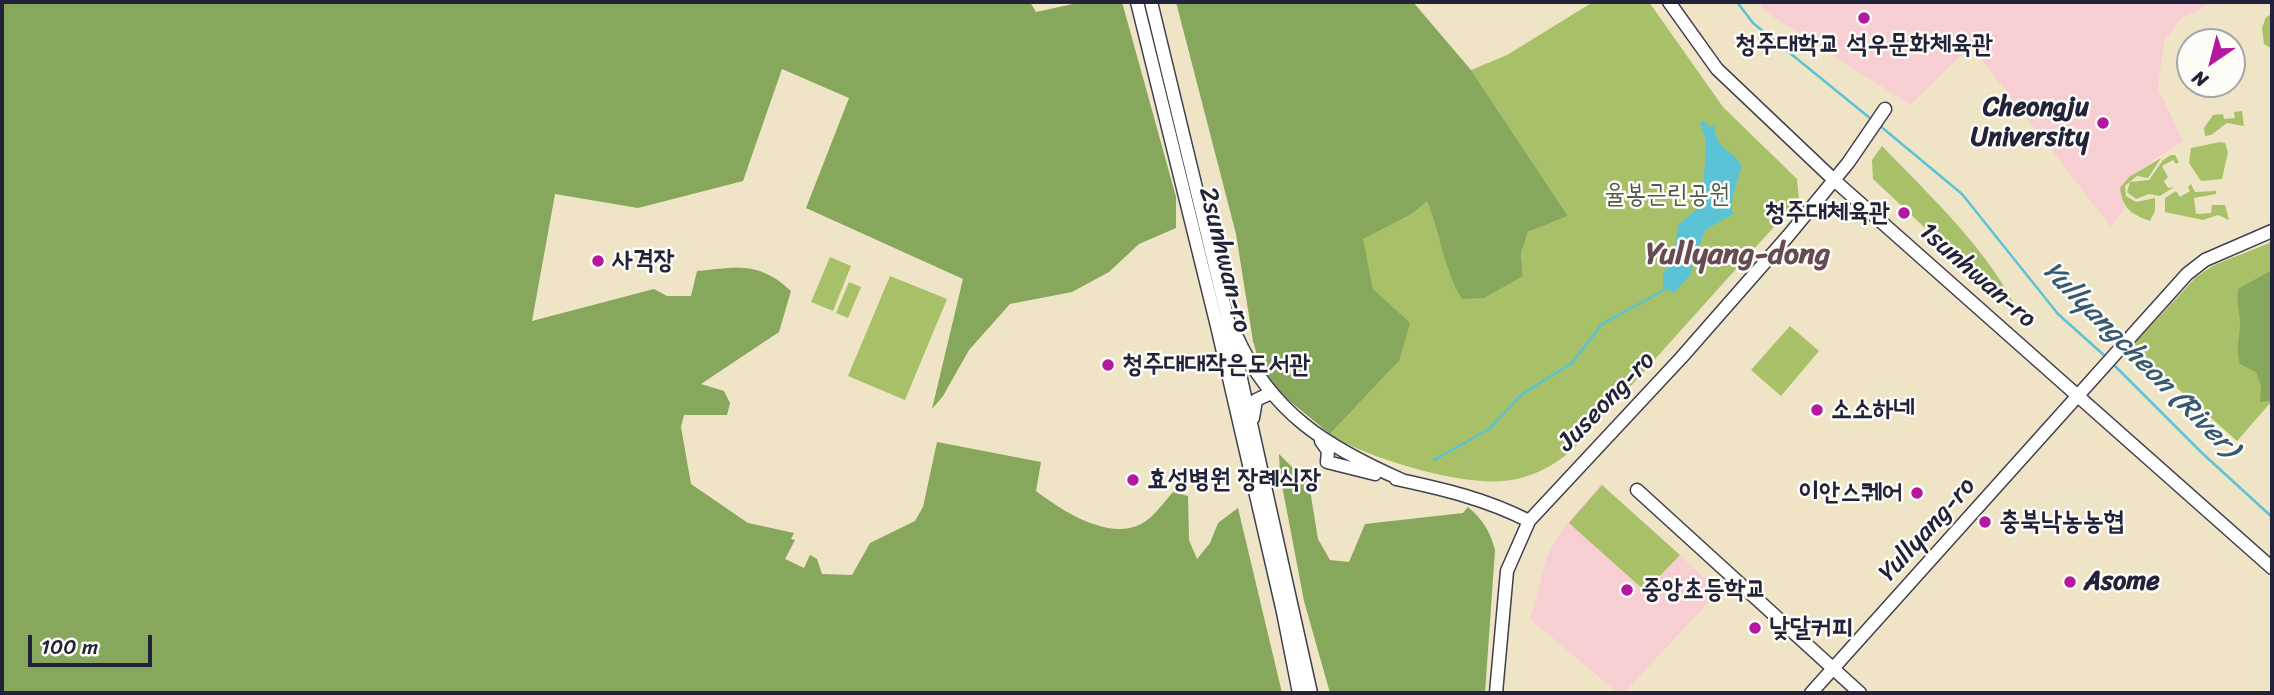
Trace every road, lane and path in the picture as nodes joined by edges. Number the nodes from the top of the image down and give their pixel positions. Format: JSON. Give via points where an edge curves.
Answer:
{"nodes":[{"id":1,"x":1137,"y":2,"type":"edge"},
{"id":2,"x":1151,"y":2,"type":"edge"},
{"id":3,"x":1669,"y":2,"type":"edge"},
{"id":4,"x":1885,"y":109,"type":"dead end"},
{"id":5,"x":1834,"y":180,"type":"junction"},
{"id":6,"x":2272,"y":231,"type":"edge"},
{"id":7,"x":1227,"y":316,"type":"junction"},
{"id":8,"x":1271,"y":393,"type":"junction"},
{"id":9,"x":2079,"y":397,"type":"junction"},
{"id":10,"x":1252,"y":430,"type":"junction"},
{"id":11,"x":1321,"y":440,"type":"junction"},
{"id":12,"x":1402,"y":480,"type":"junction"},
{"id":13,"x":1637,"y":490,"type":"dead end"},
{"id":14,"x":1529,"y":522,"type":"junction"},
{"id":15,"x":2272,"y":568,"type":"edge"},
{"id":16,"x":1833,"y":669,"type":"junction"},
{"id":17,"x":1298,"y":693,"type":"edge"},
{"id":18,"x":1311,"y":693,"type":"edge"},
{"id":19,"x":1496,"y":693,"type":"edge"},
{"id":20,"x":1811,"y":693,"type":"edge"},
{"id":21,"x":1860,"y":693,"type":"edge"}],
"edges":[{"from":1,"to":17,"type":"street","name":"2sunhwan-ro","via":[[1217,326]]},
{"from":2,"to":7,"type":"street","name":"2sunhwan-ro"},
{"from":3,"to":5,"type":"street","name":"1sunhwan-ro","via":[[1717,69]]},
{"from":4,"to":5,"type":"street","name":"Juseong-ro"},
{"from":5,"to":9,"type":"street","name":"1sunhwan-ro"},
{"from":5,"to":14,"type":"street","name":"Juseong-ro","via":[[1681,358]]},
{"from":6,"to":9,"type":"street","name":"Yullyang-ro","via":[[2205,260],[2187,274]]},
{"from":7,"to":8,"type":"street"},
{"from":7,"to":10,"type":"street","name":"2sunhwan-ro"},
{"from":8,"to":10,"type":"street","via":[[1256,400]]},
{"from":8,"to":11,"type":"street"},
{"from":9,"to":15,"type":"street","name":"1sunhwan-ro"},
{"from":9,"to":16,"type":"street","name":"Yullyang-ro"},
{"from":10,"to":18,"type":"street","name":"2sunhwan-ro"},
{"from":11,"to":12,"type":"street"},
{"from":11,"to":12,"type":"street","via":[[1328,451],[1327,462]]},
{"from":12,"to":14,"type":"street","via":[[1500,506]]},
{"from":13,"to":16,"type":"street"},
{"from":14,"to":19,"type":"street","name":"Juseong-ro","via":[[1507,571]]},
{"from":16,"to":20,"type":"street","name":"Yullyang-ro"},
{"from":16,"to":21,"type":"street"}]}
